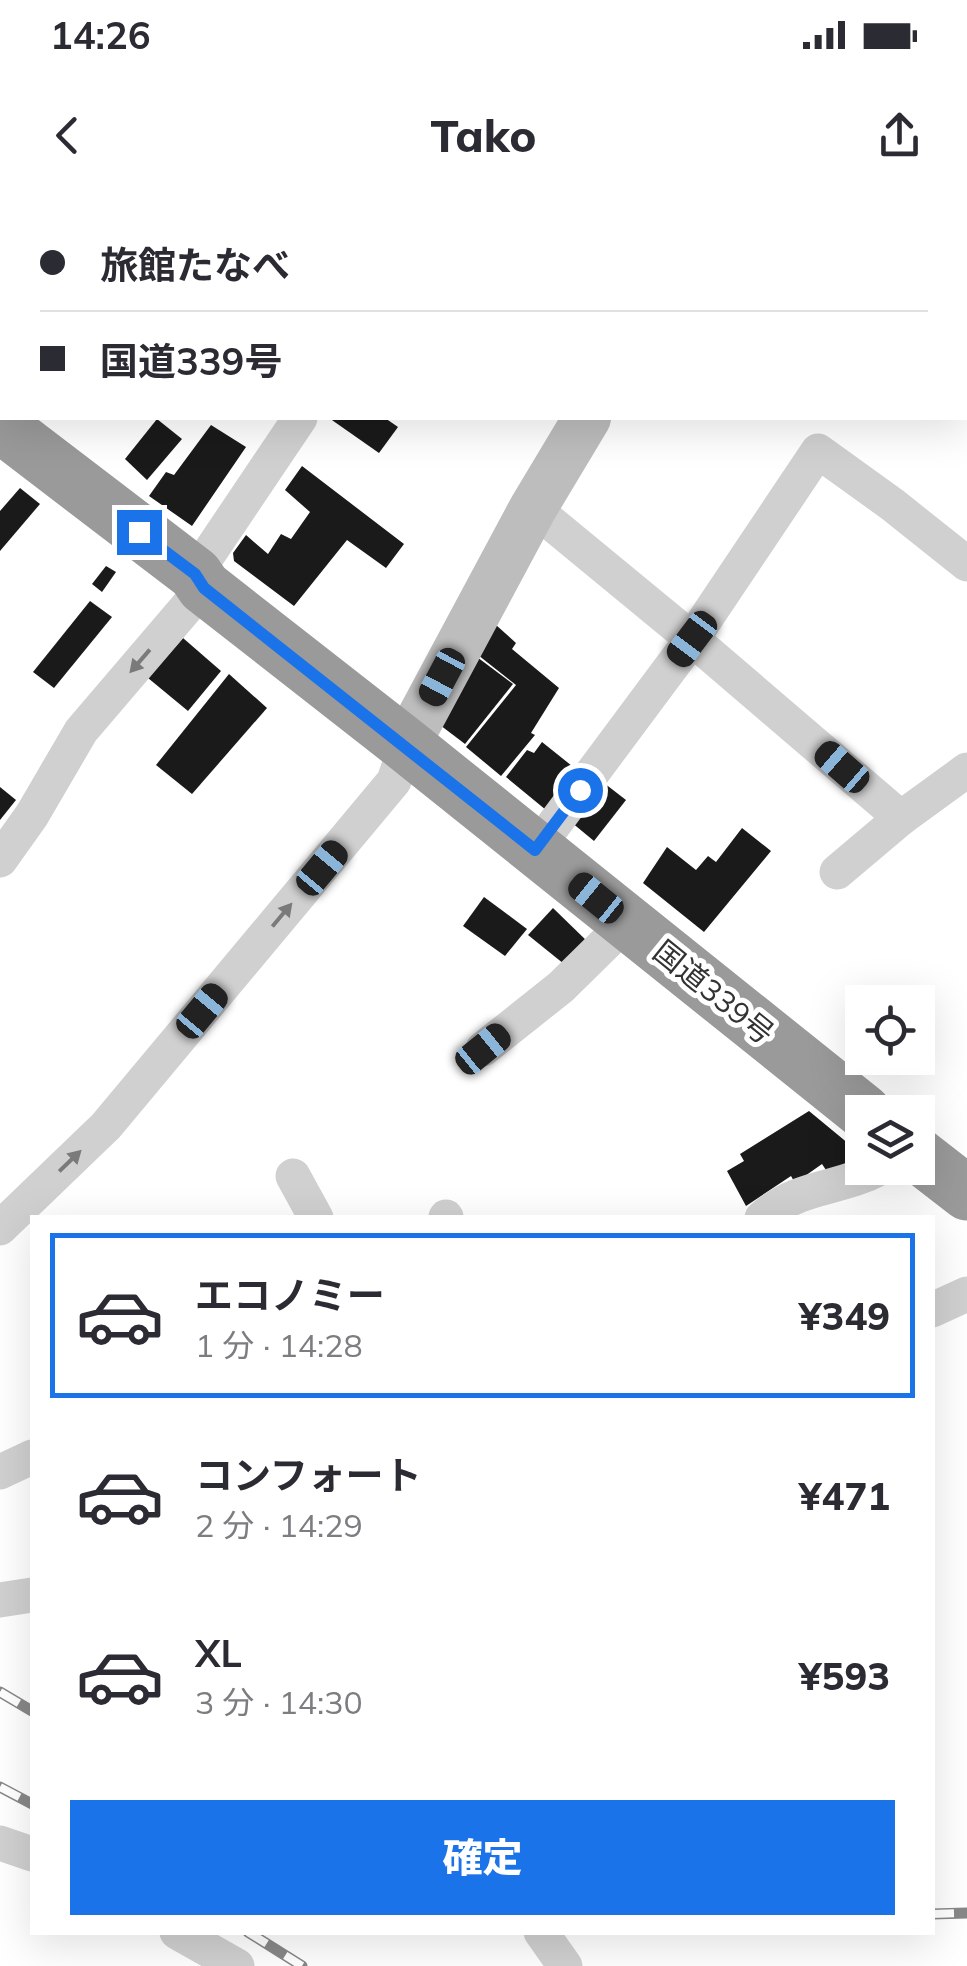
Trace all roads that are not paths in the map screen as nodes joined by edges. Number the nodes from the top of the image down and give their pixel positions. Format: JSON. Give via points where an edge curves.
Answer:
{"nodes":[{"id":1,"x":299,"y":420,"type":"edge"},
{"id":2,"x":587,"y":420,"type":"edge"},
{"id":3,"x":0,"y":425,"type":"edge"},
{"id":4,"x":532,"y":508,"type":"junction"},
{"id":5,"x":967,"y":564,"type":"edge"},
{"id":6,"x":199,"y":581,"type":"junction"},
{"id":7,"x":692,"y":639,"type":"junction"},
{"id":8,"x":406,"y":745,"type":"junction"},
{"id":9,"x":967,"y":770,"type":"edge"},
{"id":10,"x":901,"y":818,"type":"junction"},
{"id":11,"x":535,"y":850,"type":"junction"},
{"id":12,"x":0,"y":860,"type":"edge"},
{"id":13,"x":837,"y":872,"type":"dead end"},
{"id":14,"x":626,"y":923,"type":"junction"},
{"id":15,"x":483,"y":1049,"type":"dead end"},
{"id":16,"x":845,"y":1097,"type":"edge"},
{"id":17,"x":935,"y":1168,"type":"edge"},
{"id":18,"x":293,"y":1176,"type":"dead end"},
{"id":19,"x":845,"y":1182,"type":"edge"},
{"id":20,"x":967,"y":1193,"type":"edge"},
{"id":21,"x":314,"y":1215,"type":"edge"},
{"id":22,"x":765,"y":1215,"type":"edge"},
{"id":23,"x":0,"y":1228,"type":"edge"},
{"id":24,"x":967,"y":1294,"type":"edge"},
{"id":25,"x":935,"y":1309,"type":"edge"},
{"id":26,"x":30,"y":1458,"type":"edge"},
{"id":27,"x":0,"y":1472,"type":"edge"},
{"id":28,"x":30,"y":1595,"type":"edge"},
{"id":29,"x":0,"y":1600,"type":"edge"},
{"id":30,"x":0,"y":1843,"type":"edge"},
{"id":31,"x":30,"y":1853,"type":"edge"},
{"id":32,"x":183,"y":1935,"type":"edge"},
{"id":33,"x":543,"y":1935,"type":"edge"},
{"id":34,"x":237,"y":1966,"type":"edge"},
{"id":35,"x":565,"y":1966,"type":"edge"}],
"edges":[{"from":1,"to":6,"type":"street"},
{"from":2,"to":4,"type":"street"},
{"from":3,"to":6,"type":"highway","name":"国道339号"},
{"from":4,"to":7,"type":"street"},
{"from":4,"to":8,"type":"street"},
{"from":5,"to":7,"type":"street","via":[[818,452]]},
{"from":6,"to":8,"type":"highway","name":"国道339号"},
{"from":6,"to":12,"type":"street","one_way":true,"via":[[80,730]]},
{"from":7,"to":10,"type":"street"},
{"from":7,"to":11,"type":"street"},
{"from":8,"to":11,"type":"highway","name":"国道339号"},
{"from":23,"to":8,"type":"street","one_way":true,"via":[[106,1126],[394,781]]},
{"from":9,"to":10,"type":"street"},
{"from":10,"to":13,"type":"street"},
{"from":11,"to":14,"type":"highway","name":"国道339号"},
{"from":14,"to":15,"type":"street","via":[[561,987]]},
{"from":14,"to":16,"type":"highway","name":"国道339号"},
{"from":17,"to":20,"type":"highway"},
{"from":18,"to":21,"type":"street"},
{"from":19,"to":22,"type":"street","via":[[803,1191]]},
{"from":24,"to":25,"type":"street"},
{"from":26,"to":27,"type":"street"},
{"from":28,"to":29,"type":"street"},
{"from":30,"to":31,"type":"street"},
{"from":32,"to":34,"type":"street"},
{"from":33,"to":35,"type":"street"}]}
